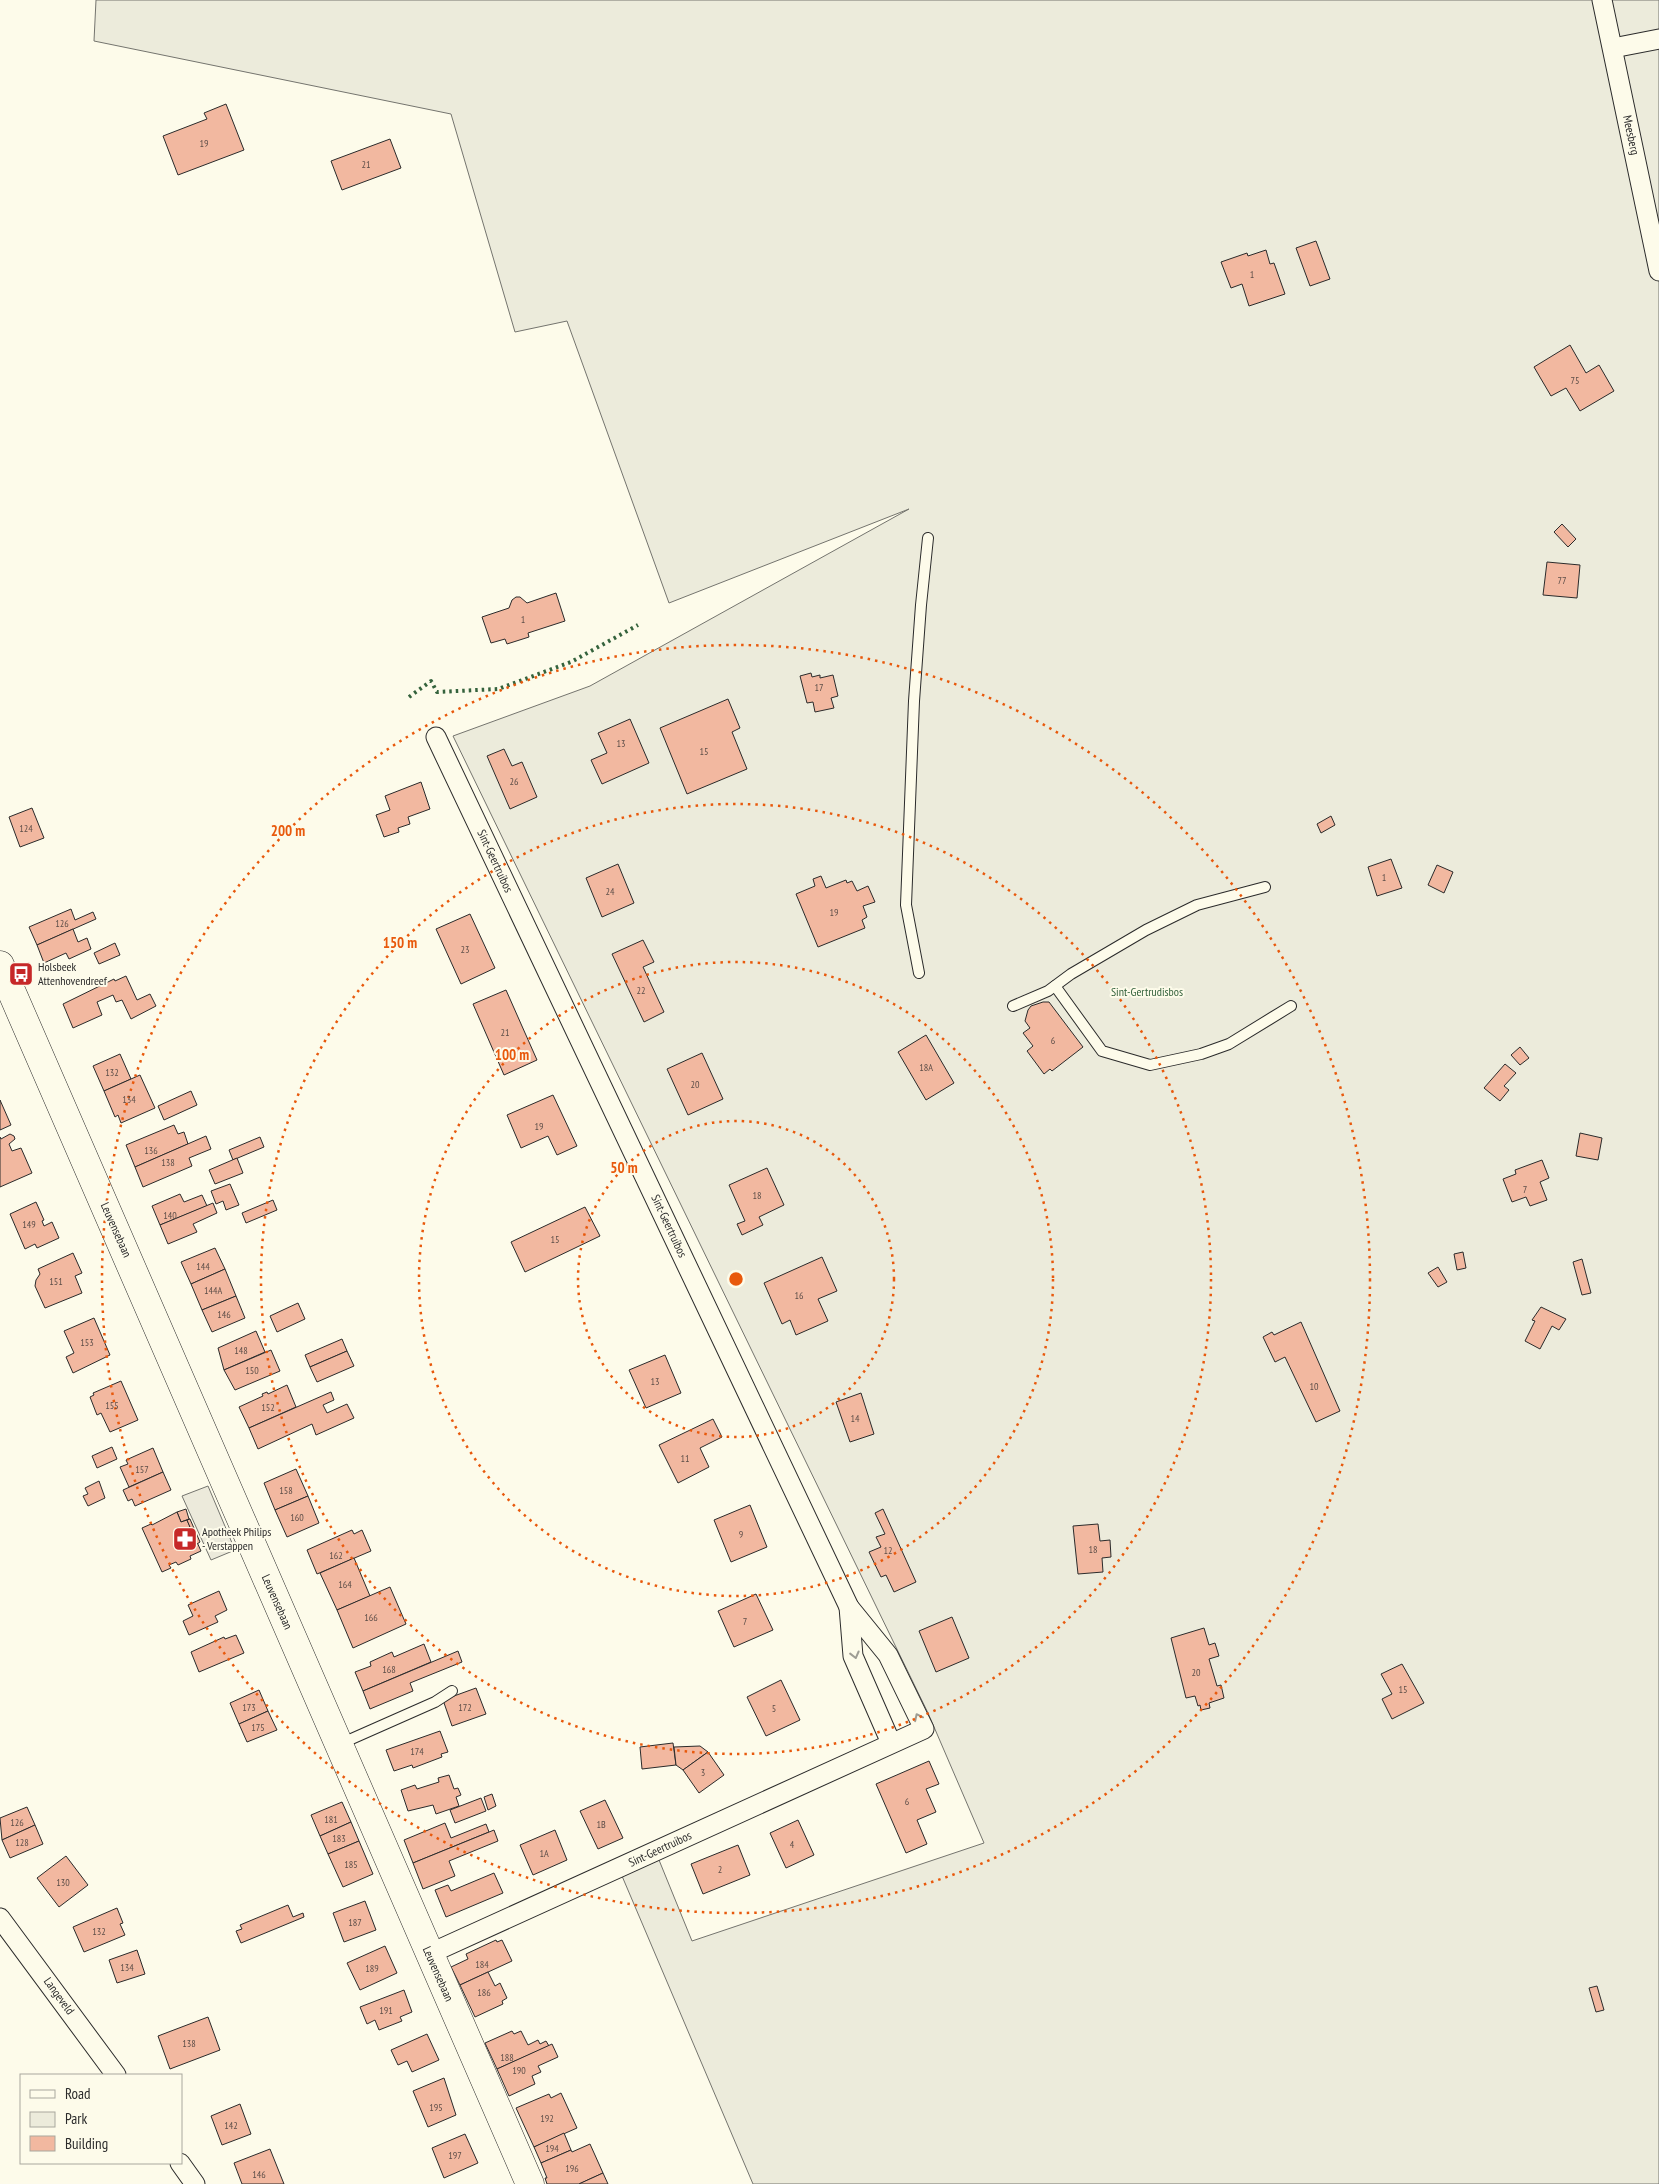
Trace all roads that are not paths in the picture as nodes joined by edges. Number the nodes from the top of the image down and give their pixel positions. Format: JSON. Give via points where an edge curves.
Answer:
{"nodes":[{"id":1,"x":1602,"y":0,"type":"edge"},
{"id":2,"x":1659,"y":39,"type":"edge"},
{"id":3,"x":1613,"y":48,"type":"junction"},
{"id":4,"x":1659,"y":271,"type":"edge"},
{"id":5,"x":928,"y":538,"type":"dead end"},
{"id":6,"x":436,"y":737,"type":"dead end"},
{"id":7,"x":1265,"y":887,"type":"dead end"},
{"id":8,"x":0,"y":965,"type":"edge"},
{"id":9,"x":919,"y":973,"type":"dead end"},
{"id":10,"x":1055,"y":986,"type":"junction"},
{"id":11,"x":1013,"y":1006,"type":"dead end"},
{"id":12,"x":1291,"y":1006,"type":"dead end"},
{"id":13,"x":849,"y":1607,"type":"junction"},
{"id":14,"x":452,"y":1691,"type":"dead end"},
{"id":15,"x":891,"y":1743,"type":"junction"},
{"id":16,"x":340,"y":1744,"type":"junction"},
{"id":17,"x":0,"y":1918,"type":"edge"},
{"id":18,"x":429,"y":1954,"type":"junction"},
{"id":19,"x":115,"y":2074,"type":"edge"},
{"id":20,"x":181,"y":2164,"type":"edge"},
{"id":21,"x":195,"y":2184,"type":"edge"},
{"id":22,"x":530,"y":2184,"type":"edge"}],
"edges":[{"from":1,"to":3,"type":"street","name":"Meesberg"},
{"from":2,"to":3,"type":"street"},
{"from":3,"to":4,"type":"street","name":"Meesberg"},
{"from":5,"to":9,"type":"lane","via":[[914,701],[906,904]]},
{"from":6,"to":13,"type":"street","name":"Sint-Geertruibos"},
{"from":7,"to":10,"type":"lane","via":[[1197,905],[1146,930]]},
{"from":8,"to":16,"type":"street","name":"Leuvensebaan"},
{"from":10,"to":11,"type":"lane"},
{"from":10,"to":12,"type":"lane","via":[[1102,1051],[1150,1065],[1229,1044]]},
{"from":13,"to":15,"type":"street","name":"Sint-Geertruibos","one_way":true,"via":[[853,1656]]},
{"from":15,"to":13,"type":"street","name":"Sint-Geertruibos","one_way":true,"via":[[924,1729],[888,1654]]},
{"from":14,"to":16,"type":"lane","via":[[435,1702]]},
{"from":15,"to":18,"type":"street","name":"Sint-Geertruibos"},
{"from":16,"to":18,"type":"street","name":"Leuvensebaan"},
{"from":17,"to":19,"type":"street","name":"Langeveld"},
{"from":18,"to":22,"type":"street","name":"Leuvensebaan"},
{"from":20,"to":21,"type":"street"}]}
